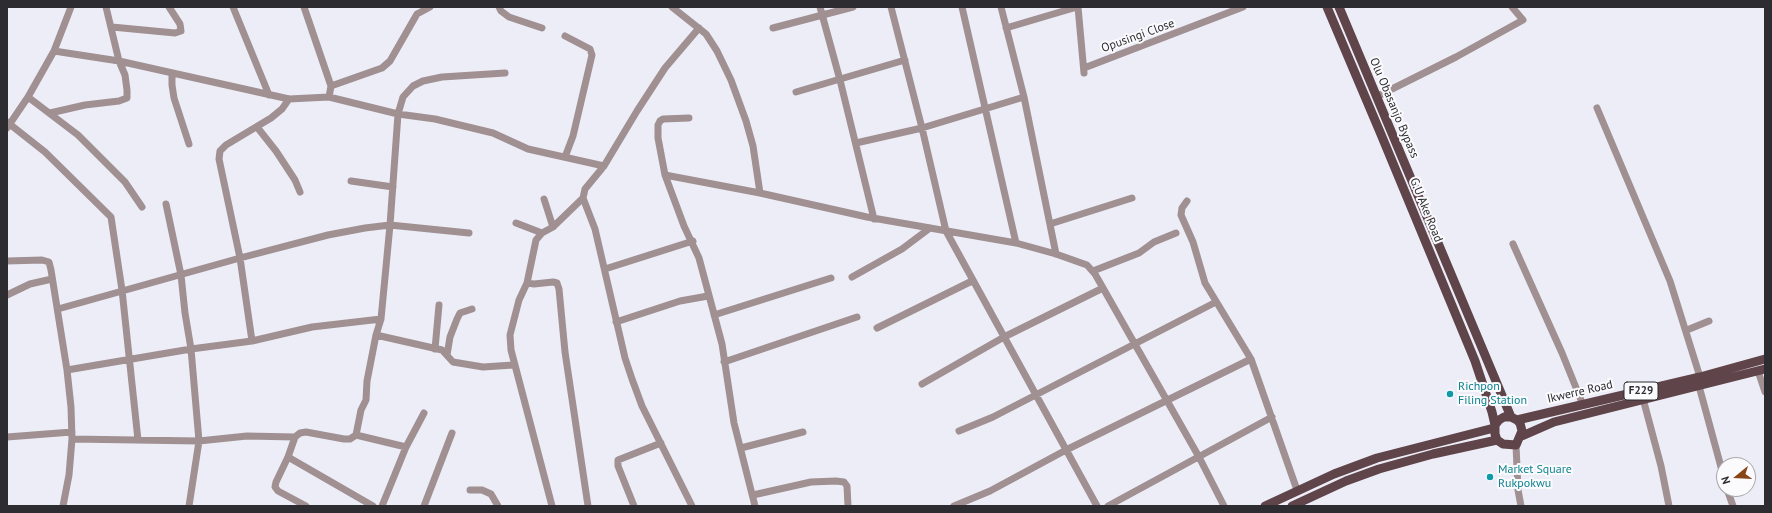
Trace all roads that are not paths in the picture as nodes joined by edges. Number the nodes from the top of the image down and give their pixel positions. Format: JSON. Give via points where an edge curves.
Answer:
{"nodes":[{"id":1,"x":71,"y":7,"type":"edge"},
{"id":2,"x":106,"y":7,"type":"edge"},
{"id":3,"x":169,"y":7,"type":"edge"},
{"id":4,"x":233,"y":7,"type":"edge"},
{"id":5,"x":304,"y":7,"type":"edge"},
{"id":6,"x":430,"y":7,"type":"edge"},
{"id":7,"x":499,"y":7,"type":"edge"},
{"id":8,"x":672,"y":7,"type":"edge"},
{"id":9,"x":820,"y":7,"type":"edge"},
{"id":10,"x":853,"y":7,"type":"edge"},
{"id":11,"x":891,"y":7,"type":"edge"},
{"id":12,"x":962,"y":7,"type":"edge"},
{"id":13,"x":1001,"y":7,"type":"edge"},
{"id":14,"x":1077,"y":7,"type":"edge"},
{"id":15,"x":1243,"y":7,"type":"edge"},
{"id":16,"x":1327,"y":7,"type":"edge"},
{"id":17,"x":1339,"y":7,"type":"edge"},
{"id":18,"x":1512,"y":7,"type":"edge"},
{"id":19,"x":417,"y":10,"type":"edge"},
{"id":20,"x":822,"y":16,"type":"junction"},
{"id":21,"x":112,"y":27,"type":"junction"},
{"id":22,"x":542,"y":28,"type":"dead end"},
{"id":23,"x":699,"y":28,"type":"junction"},
{"id":24,"x":773,"y":28,"type":"dead end"},
{"id":25,"x":1006,"y":28,"type":"junction"},
{"id":26,"x":565,"y":36,"type":"dead end"},
{"id":27,"x":54,"y":51,"type":"junction"},
{"id":28,"x":905,"y":60,"type":"junction"},
{"id":29,"x":118,"y":61,"type":"junction"},
{"id":30,"x":172,"y":73,"type":"junction"},
{"id":31,"x":505,"y":74,"type":"dead end"},
{"id":32,"x":840,"y":80,"type":"junction"},
{"id":33,"x":331,"y":86,"type":"junction"},
{"id":34,"x":796,"y":92,"type":"dead end"},
{"id":35,"x":269,"y":94,"type":"junction"},
{"id":36,"x":28,"y":97,"type":"junction"},
{"id":37,"x":329,"y":97,"type":"junction"},
{"id":38,"x":1024,"y":97,"type":"junction"},
{"id":39,"x":1376,"y":97,"type":"junction"},
{"id":40,"x":289,"y":99,"type":"junction"},
{"id":41,"x":1597,"y":108,"type":"dead end"},
{"id":42,"x":986,"y":110,"type":"junction"},
{"id":43,"x":50,"y":113,"type":"junction"},
{"id":44,"x":398,"y":114,"type":"junction"},
{"id":45,"x":689,"y":118,"type":"dead end"},
{"id":46,"x":8,"y":124,"type":"edge"},
{"id":47,"x":258,"y":127,"type":"junction"},
{"id":48,"x":922,"y":128,"type":"junction"},
{"id":49,"x":856,"y":143,"type":"junction"},
{"id":50,"x":189,"y":144,"type":"dead end"},
{"id":51,"x":565,"y":157,"type":"junction"},
{"id":52,"x":604,"y":166,"type":"junction"},
{"id":53,"x":664,"y":175,"type":"junction"},
{"id":54,"x":351,"y":181,"type":"dead end"},
{"id":55,"x":393,"y":187,"type":"junction"},
{"id":56,"x":300,"y":192,"type":"dead end"},
{"id":57,"x":760,"y":193,"type":"junction"},
{"id":58,"x":583,"y":198,"type":"junction"},
{"id":59,"x":1132,"y":198,"type":"dead end"},
{"id":60,"x":544,"y":199,"type":"dead end"},
{"id":61,"x":1187,"y":201,"type":"dead end"},
{"id":62,"x":166,"y":204,"type":"dead end"},
{"id":63,"x":142,"y":207,"type":"dead end"},
{"id":64,"x":874,"y":219,"type":"junction"},
{"id":65,"x":516,"y":223,"type":"dead end"},
{"id":66,"x":1050,"y":224,"type":"junction"},
{"id":67,"x":390,"y":225,"type":"junction"},
{"id":68,"x":553,"y":228,"type":"junction"},
{"id":69,"x":930,"y":228,"type":"junction"},
{"id":70,"x":946,"y":231,"type":"junction"},
{"id":71,"x":469,"y":233,"type":"dead end"},
{"id":72,"x":542,"y":233,"type":"junction"},
{"id":73,"x":1176,"y":233,"type":"dead end"},
{"id":74,"x":692,"y":241,"type":"junction"},
{"id":75,"x":1016,"y":243,"type":"junction"},
{"id":76,"x":1513,"y":244,"type":"dead end"},
{"id":77,"x":1056,"y":254,"type":"junction"},
{"id":78,"x":240,"y":258,"type":"junction"},
{"id":79,"x":7,"y":261,"type":"edge"},
{"id":80,"x":605,"y":269,"type":"junction"},
{"id":81,"x":1093,"y":271,"type":"junction"},
{"id":82,"x":181,"y":275,"type":"junction"},
{"id":83,"x":852,"y":277,"type":"dead end"},
{"id":84,"x":831,"y":278,"type":"dead end"},
{"id":85,"x":52,"y":280,"type":"junction"},
{"id":86,"x":972,"y":281,"type":"junction"},
{"id":87,"x":527,"y":283,"type":"junction"},
{"id":88,"x":1103,"y":288,"type":"junction"},
{"id":89,"x":122,"y":290,"type":"junction"},
{"id":90,"x":7,"y":295,"type":"edge"},
{"id":91,"x":708,"y":296,"type":"junction"},
{"id":92,"x":1216,"y":302,"type":"junction"},
{"id":93,"x":439,"y":305,"type":"dead end"},
{"id":94,"x":58,"y":309,"type":"junction"},
{"id":95,"x":472,"y":309,"type":"dead end"},
{"id":96,"x":714,"y":315,"type":"junction"},
{"id":97,"x":857,"y":317,"type":"dead end"},
{"id":98,"x":381,"y":319,"type":"junction"},
{"id":99,"x":1709,"y":321,"type":"dead end"},
{"id":100,"x":616,"y":322,"type":"junction"},
{"id":101,"x":877,"y":328,"type":"dead end"},
{"id":102,"x":1687,"y":330,"type":"junction"},
{"id":103,"x":376,"y":335,"type":"junction"},
{"id":104,"x":1004,"y":337,"type":"junction"},
{"id":105,"x":252,"y":341,"type":"junction"},
{"id":106,"x":1135,"y":344,"type":"junction"},
{"id":107,"x":191,"y":349,"type":"junction"},
{"id":108,"x":435,"y":349,"type":"junction"},
{"id":109,"x":447,"y":355,"type":"junction"},
{"id":110,"x":1251,"y":359,"type":"junction"},
{"id":111,"x":1765,"y":360,"type":"edge"},
{"id":112,"x":129,"y":361,"type":"junction"},
{"id":113,"x":724,"y":362,"type":"junction"},
{"id":114,"x":513,"y":364,"type":"junction"},
{"id":115,"x":68,"y":370,"type":"junction"},
{"id":116,"x":1762,"y":370,"type":"edge"},
{"id":117,"x":1699,"y":382,"type":"junction"},
{"id":118,"x":922,"y":384,"type":"dead end"},
{"id":119,"x":1765,"y":392,"type":"edge"},
{"id":120,"x":1036,"y":394,"type":"junction"},
{"id":121,"x":1642,"y":395,"type":"junction"},
{"id":122,"x":1167,"y":401,"type":"junction"},
{"id":123,"x":1583,"y":405,"type":"junction"},
{"id":124,"x":424,"y":413,"type":"dead end"},
{"id":125,"x":1272,"y":417,"type":"junction"},
{"id":126,"x":1514,"y":418,"type":"junction"},
{"id":127,"x":1495,"y":427,"type":"junction"},
{"id":128,"x":959,"y":431,"type":"dead end"},
{"id":129,"x":803,"y":432,"type":"dead end"},
{"id":130,"x":452,"y":433,"type":"dead end"},
{"id":131,"x":72,"y":435,"type":"junction"},
{"id":132,"x":356,"y":435,"type":"junction"},
{"id":133,"x":1522,"y":436,"type":"junction"},
{"id":134,"x":7,"y":437,"type":"edge"},
{"id":135,"x":295,"y":437,"type":"junction"},
{"id":136,"x":138,"y":440,"type":"junction"},
{"id":137,"x":1497,"y":440,"type":"junction"},
{"id":138,"x":199,"y":441,"type":"junction"},
{"id":139,"x":661,"y":443,"type":"junction"},
{"id":140,"x":1516,"y":445,"type":"junction"},
{"id":141,"x":406,"y":447,"type":"junction"},
{"id":142,"x":741,"y":448,"type":"junction"},
{"id":143,"x":1066,"y":450,"type":"junction"},
{"id":144,"x":288,"y":457,"type":"junction"},
{"id":145,"x":1719,"y":457,"type":"edge"},
{"id":146,"x":1199,"y":458,"type":"junction"},
{"id":147,"x":470,"y":490,"type":"dead end"},
{"id":148,"x":1297,"y":490,"type":"junction"},
{"id":149,"x":753,"y":495,"type":"junction"},
{"id":150,"x":63,"y":506,"type":"edge"},
{"id":151,"x":189,"y":506,"type":"edge"},
{"id":152,"x":306,"y":506,"type":"edge"},
{"id":153,"x":373,"y":506,"type":"edge"},
{"id":154,"x":382,"y":506,"type":"edge"},
{"id":155,"x":424,"y":506,"type":"edge"},
{"id":156,"x":498,"y":506,"type":"edge"},
{"id":157,"x":552,"y":506,"type":"edge"},
{"id":158,"x":588,"y":506,"type":"edge"},
{"id":159,"x":634,"y":506,"type":"edge"},
{"id":160,"x":692,"y":506,"type":"edge"},
{"id":161,"x":755,"y":506,"type":"edge"},
{"id":162,"x":848,"y":506,"type":"edge"},
{"id":163,"x":954,"y":506,"type":"edge"},
{"id":164,"x":1098,"y":506,"type":"edge"},
{"id":165,"x":1108,"y":506,"type":"edge"},
{"id":166,"x":1224,"y":506,"type":"edge"},
{"id":167,"x":1265,"y":506,"type":"edge"},
{"id":168,"x":1292,"y":506,"type":"edge"},
{"id":169,"x":1522,"y":506,"type":"edge"},
{"id":170,"x":1669,"y":506,"type":"edge"}],
"edges":[{"from":1,"to":27,"type":"street"},
{"from":2,"to":21,"type":"street"},
{"from":3,"to":21,"type":"street","via":[[180,24],[181,31],[175,33]]},
{"from":4,"to":35,"type":"street"},
{"from":5,"to":33,"type":"street"},
{"from":6,"to":19,"type":"street"},
{"from":7,"to":22,"type":"street","via":[[509,17]]},
{"from":8,"to":23,"type":"street"},
{"from":9,"to":20,"type":"street"},
{"from":10,"to":20,"type":"street"},
{"from":11,"to":28,"type":"street"},
{"from":12,"to":42,"type":"street"},
{"from":13,"to":25,"type":"street"},
{"from":14,"to":15,"type":"street","name":"Opusingi Close","via":[[1084,70]]},
{"from":14,"to":25,"type":"street"},
{"from":16,"to":127,"type":"main road","name":"G.U Ake Road","via":[[1475,361]]},
{"from":17,"to":39,"type":"main road","name":"Olu Obasanjo Bypass"},
{"from":18,"to":39,"type":"street","via":[[1523,20]]},
{"from":19,"to":33,"type":"street","via":[[390,61],[382,68]]},
{"from":20,"to":24,"type":"street"},
{"from":20,"to":32,"type":"street"},
{"from":21,"to":29,"type":"street"},
{"from":23,"to":52,"type":"street","via":[[665,68]]},
{"from":23,"to":57,"type":"street","via":[[717,51],[731,80],[753,146]]},
{"from":25,"to":38,"type":"street"},
{"from":26,"to":51,"type":"street","via":[[590,49],[592,55],[573,136]]},
{"from":27,"to":29,"type":"street"},
{"from":27,"to":36,"type":"street"},
{"from":28,"to":32,"type":"street"},
{"from":28,"to":48,"type":"street"},
{"from":29,"to":30,"type":"street"},
{"from":29,"to":43,"type":"street","via":[[125,75],[127,98]]},
{"from":30,"to":35,"type":"street"},
{"from":30,"to":50,"type":"street","via":[[174,98]]},
{"from":31,"to":44,"type":"street","via":[[442,77],[423,81],[413,86],[403,97]]},
{"from":32,"to":34,"type":"street"},
{"from":32,"to":49,"type":"street"},
{"from":33,"to":37,"type":"street"},
{"from":35,"to":40,"type":"street"},
{"from":36,"to":43,"type":"street"},
{"from":36,"to":46,"type":"street"},
{"from":37,"to":40,"type":"street"},
{"from":37,"to":44,"type":"street"},
{"from":38,"to":42,"type":"street"},
{"from":38,"to":66,"type":"street"},
{"from":39,"to":126,"type":"main road","name":"Olu Obasanjo Bypass"},
{"from":40,"to":47,"type":"street","via":[[282,109]]},
{"from":41,"to":102,"type":"street","via":[[1670,281]]},
{"from":42,"to":48,"type":"street"},
{"from":42,"to":75,"type":"street"},
{"from":43,"to":63,"type":"street","via":[[78,135],[125,182]]},
{"from":44,"to":51,"type":"street","via":[[493,133],[528,149]]},
{"from":44,"to":55,"type":"street"},
{"from":45,"to":53,"type":"street","via":[[663,119],[658,125]]},
{"from":46,"to":89,"type":"street","via":[[44,152],[111,217]]},
{"from":47,"to":56,"type":"street","via":[[295,180]]},
{"from":47,"to":78,"type":"street","via":[[220,151],[219,160]]},
{"from":48,"to":49,"type":"street"},
{"from":48,"to":70,"type":"street"},
{"from":49,"to":64,"type":"street"},
{"from":51,"to":52,"type":"street"},
{"from":52,"to":58,"type":"street","via":[[585,189]]},
{"from":53,"to":57,"type":"street"},
{"from":53,"to":74,"type":"street"},
{"from":54,"to":55,"type":"street"},
{"from":55,"to":67,"type":"street"},
{"from":57,"to":64,"type":"street"},
{"from":58,"to":68,"type":"street"},
{"from":58,"to":80,"type":"street","via":[[595,229]]},
{"from":59,"to":66,"type":"street"},
{"from":60,"to":68,"type":"street"},
{"from":61,"to":92,"type":"street","via":[[1181,215],[1193,242],[1205,283]]},
{"from":62,"to":82,"type":"street"},
{"from":64,"to":69,"type":"street"},
{"from":65,"to":72,"type":"street"},
{"from":66,"to":77,"type":"street"},
{"from":67,"to":71,"type":"street"},
{"from":67,"to":78,"type":"street","via":[[328,235]]},
{"from":67,"to":98,"type":"street"},
{"from":68,"to":72,"type":"street"},
{"from":69,"to":70,"type":"street"},
{"from":69,"to":83,"type":"street","via":[[902,249]]},
{"from":70,"to":75,"type":"street"},
{"from":70,"to":86,"type":"street"},
{"from":72,"to":87,"type":"street","via":[[533,248]]},
{"from":73,"to":81,"type":"street","via":[[1154,242],[1139,253]]},
{"from":74,"to":80,"type":"street"},
{"from":74,"to":91,"type":"street"},
{"from":75,"to":77,"type":"street"},
{"from":76,"to":123,"type":"street"},
{"from":77,"to":81,"type":"street","via":[[1087,265]]},
{"from":78,"to":82,"type":"street"},
{"from":78,"to":105,"type":"street"},
{"from":79,"to":85,"type":"street","via":[[49,262]]},
{"from":80,"to":100,"type":"street"},
{"from":81,"to":88,"type":"street"},
{"from":82,"to":89,"type":"street"},
{"from":82,"to":107,"type":"street"},
{"from":84,"to":96,"type":"street"},
{"from":85,"to":90,"type":"street","via":[[30,284]]},
{"from":85,"to":94,"type":"street"},
{"from":86,"to":101,"type":"street"},
{"from":86,"to":104,"type":"street"},
{"from":87,"to":114,"type":"street","via":[[519,300],[510,335]]},
{"from":87,"to":158,"type":"street","via":[[553,282],[557,283],[559,288],[565,352]]},
{"from":88,"to":104,"type":"street"},
{"from":88,"to":106,"type":"street"},
{"from":89,"to":94,"type":"street"},
{"from":89,"to":112,"type":"street"},
{"from":91,"to":96,"type":"street"},
{"from":91,"to":100,"type":"street","via":[[673,303]]},
{"from":92,"to":106,"type":"street"},
{"from":92,"to":110,"type":"street"},
{"from":93,"to":108,"type":"street"},
{"from":94,"to":115,"type":"street"},
{"from":95,"to":109,"type":"street","via":[[460,313],[450,338]]},
{"from":96,"to":113,"type":"street"},
{"from":97,"to":113,"type":"street"},
{"from":98,"to":103,"type":"street"},
{"from":98,"to":105,"type":"street","via":[[312,327]]},
{"from":99,"to":102,"type":"street"},
{"from":100,"to":139,"type":"street","via":[[642,406]]},
{"from":102,"to":117,"type":"street"},
{"from":103,"to":108,"type":"street"},
{"from":103,"to":132,"type":"street","via":[[366,400]]},
{"from":104,"to":118,"type":"street"},
{"from":104,"to":120,"type":"street"},
{"from":105,"to":107,"type":"street"},
{"from":106,"to":120,"type":"street"},
{"from":106,"to":122,"type":"street"},
{"from":107,"to":112,"type":"street"},
{"from":107,"to":138,"type":"street"},
{"from":108,"to":109,"type":"street","via":[[442,350]]},
{"from":109,"to":114,"type":"street","via":[[453,362],[483,367]]},
{"from":110,"to":122,"type":"street"},
{"from":110,"to":125,"type":"street"},
{"from":111,"to":117,"type":"main road","name":"Ikwerre Road","number":"F229"},
{"from":112,"to":115,"type":"street"},
{"from":112,"to":136,"type":"street"},
{"from":113,"to":142,"type":"street","via":[[734,423]]},
{"from":114,"to":157,"type":"street","via":[[527,406]]},
{"from":115,"to":131,"type":"street"},
{"from":116,"to":117,"type":"main road","number":"F229"},
{"from":116,"to":119,"type":"street"},
{"from":117,"to":121,"type":"main road","name":"Ikwerre Road","number":"F229"},
{"from":117,"to":145,"type":"street"},
{"from":120,"to":128,"type":"street","via":[[993,417]]},
{"from":120,"to":143,"type":"street"},
{"from":121,"to":123,"type":"main road","name":"Ikwerre Road","number":"F229"},
{"from":121,"to":133,"type":"main road","number":"F229","via":[[1554,422]]},
{"from":121,"to":170,"type":"street"},
{"from":122,"to":143,"type":"street"},
{"from":122,"to":146,"type":"street"},
{"from":123,"to":126,"type":"main road","name":"Ikwerre Road","number":"F229"},
{"from":124,"to":141,"type":"street"},
{"from":125,"to":146,"type":"street"},
{"from":125,"to":148,"type":"street"},
{"from":126,"to":127,"type":"main road","number":"F229","via":[[1502,418]]},
{"from":126,"to":133,"type":"main road","via":[[1522,427]]},
{"from":127,"to":137,"type":"main road"},
{"from":127,"to":148,"type":"main road","number":"F229","via":[[1377,458]]},
{"from":129,"to":142,"type":"street"},
{"from":130,"to":155,"type":"street"},
{"from":131,"to":134,"type":"street"},
{"from":131,"to":136,"type":"street"},
{"from":131,"to":150,"type":"street"},
{"from":132,"to":135,"type":"street","via":[[344,440],[306,432]]},
{"from":132,"to":141,"type":"street"},
{"from":133,"to":140,"type":"main road"},
{"from":135,"to":138,"type":"street","via":[[247,436]]},
{"from":135,"to":144,"type":"street"},
{"from":136,"to":138,"type":"street"},
{"from":137,"to":140,"type":"main road","via":[[1503,444]]},
{"from":137,"to":168,"type":"main road","via":[[1433,454],[1379,470],[1346,481]]},
{"from":138,"to":151,"type":"street"},
{"from":139,"to":159,"type":"street","via":[[618,460]]},
{"from":139,"to":160,"type":"street"},
{"from":140,"to":169,"type":"street","via":[[1518,490]]},
{"from":141,"to":154,"type":"street"},
{"from":142,"to":149,"type":"street"},
{"from":143,"to":163,"type":"street","via":[[990,491]]},
{"from":143,"to":164,"type":"street"},
{"from":144,"to":152,"type":"street","via":[[275,487]]},
{"from":144,"to":153,"type":"street"},
{"from":146,"to":165,"type":"street"},
{"from":146,"to":166,"type":"street"},
{"from":147,"to":156,"type":"street","via":[[482,490],[490,494]]},
{"from":148,"to":167,"type":"main road","number":"F229"},
{"from":149,"to":161,"type":"street"},
{"from":149,"to":162,"type":"street","via":[[811,482],[836,480],[844,482],[847,486]]}]}
